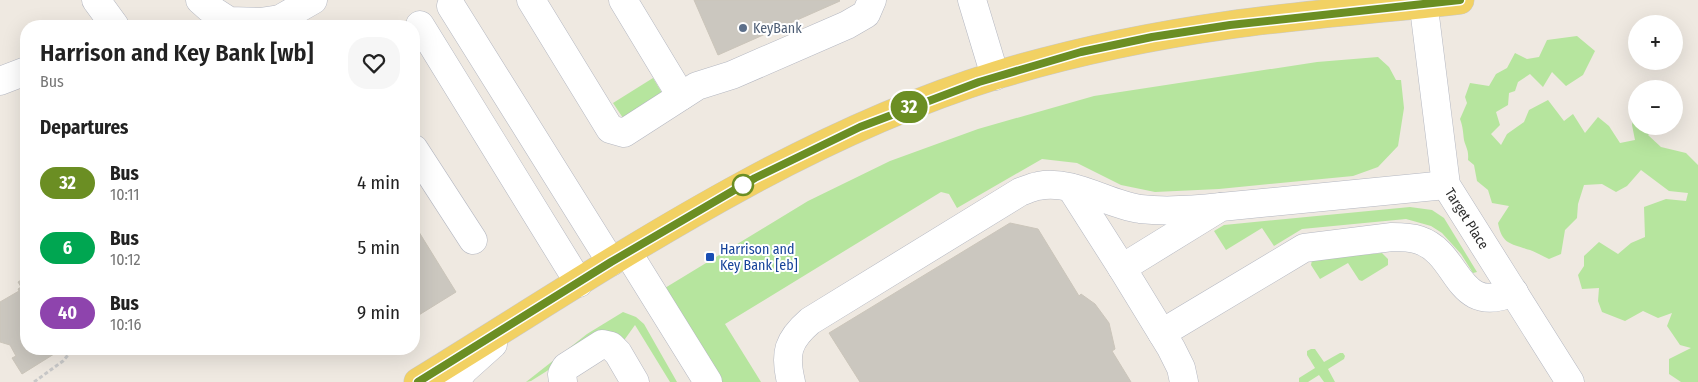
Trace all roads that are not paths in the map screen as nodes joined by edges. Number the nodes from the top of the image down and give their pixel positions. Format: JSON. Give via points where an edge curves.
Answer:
{"nodes":[{"id":1,"x":96,"y":0,"type":"edge"},
{"id":2,"x":200,"y":0,"type":"edge"},
{"id":3,"x":313,"y":0,"type":"edge"},
{"id":4,"x":531,"y":0,"type":"edge"},
{"id":5,"x":623,"y":0,"type":"edge"},
{"id":6,"x":872,"y":0,"type":"edge"},
{"id":7,"x":972,"y":0,"type":"edge"},
{"id":8,"x":1460,"y":0,"type":"edge"},
{"id":9,"x":1423,"y":2,"type":"edge"},
{"id":10,"x":456,"y":3,"type":"edge"},
{"id":11,"x":111,"y":20,"type":"edge"},
{"id":12,"x":227,"y":20,"type":"edge"},
{"id":13,"x":273,"y":20,"type":"edge"},
{"id":14,"x":420,"y":25,"type":"edge"},
{"id":15,"x":420,"y":32,"type":"edge"},
{"id":16,"x":20,"y":73,"type":"edge"},
{"id":17,"x":996,"y":76,"type":"junction"},
{"id":18,"x":0,"y":81,"type":"edge"},
{"id":19,"x":681,"y":96,"type":"junction"},
{"id":20,"x":420,"y":157,"type":"edge"},
{"id":21,"x":1446,"y":185,"type":"junction"},
{"id":22,"x":1071,"y":188,"type":"junction"},
{"id":23,"x":1221,"y":207,"type":"junction"},
{"id":24,"x":473,"y":240,"type":"dead end"},
{"id":25,"x":619,"y":258,"type":"junction"},
{"id":26,"x":1122,"y":268,"type":"junction"},
{"id":27,"x":579,"y":283,"type":"junction"},
{"id":28,"x":1514,"y":292,"type":"junction"},
{"id":29,"x":515,"y":323,"type":"junction"},
{"id":30,"x":1162,"y":333,"type":"junction"},
{"id":31,"x":418,"y":382,"type":"edge"},
{"id":32,"x":455,"y":382,"type":"edge"},
{"id":33,"x":545,"y":382,"type":"edge"},
{"id":34,"x":562,"y":382,"type":"edge"},
{"id":35,"x":636,"y":382,"type":"edge"},
{"id":36,"x":708,"y":382,"type":"edge"},
{"id":37,"x":791,"y":382,"type":"edge"},
{"id":38,"x":1184,"y":382,"type":"edge"},
{"id":39,"x":1570,"y":382,"type":"edge"}],
"edges":[{"from":1,"to":11,"type":"street"},
{"from":2,"to":12,"type":"street"},
{"from":3,"to":13,"type":"street"},
{"from":4,"to":19,"type":"street","via":[[610,129],[624,133]]},
{"from":5,"to":19,"type":"street"},
{"from":6,"to":19,"type":"street","via":[[866,14],[847,25],[732,75],[696,86]]},
{"from":7,"to":17,"type":"street"},
{"from":8,"to":9,"type":"main road"},
{"from":9,"to":17,"type":"main road","via":[[1152,37],[1081,52]]},
{"from":9,"to":21,"type":"street","name":"Target Place"},
{"from":10,"to":14,"type":"street"},
{"from":10,"to":25,"type":"street"},
{"from":15,"to":27,"type":"street"},
{"from":16,"to":18,"type":"street"},
{"from":17,"to":25,"type":"main road","via":[[912,106],[813,148],[755,178]]},
{"from":20,"to":24,"type":"street"},
{"from":21,"to":23,"type":"street"},
{"from":21,"to":28,"type":"street","name":"Target Place"},
{"from":22,"to":23,"type":"street","via":[[1139,209]]},
{"from":22,"to":26,"type":"street"},
{"from":22,"to":37,"type":"street","via":[[1038,186],[1020,192],[810,321],[795,333],[788,351]]},
{"from":23,"to":26,"type":"street"},
{"from":25,"to":27,"type":"main road"},
{"from":25,"to":36,"type":"street"},
{"from":26,"to":30,"type":"street"},
{"from":27,"to":29,"type":"main road"},
{"from":28,"to":30,"type":"street","via":[[1501,297],[1477,296],[1430,245],[1407,237],[1392,237],[1304,248]]},
{"from":28,"to":39,"type":"street","name":"Target Place"},
{"from":29,"to":31,"type":"main road"},
{"from":29,"to":32,"type":"street"},
{"from":30,"to":38,"type":"street","via":[[1181,368]]},
{"from":33,"to":34,"type":"street","via":[[555,379]]},
{"from":34,"to":35,"type":"street","via":[[566,367],[602,344],[618,352]]}]}
